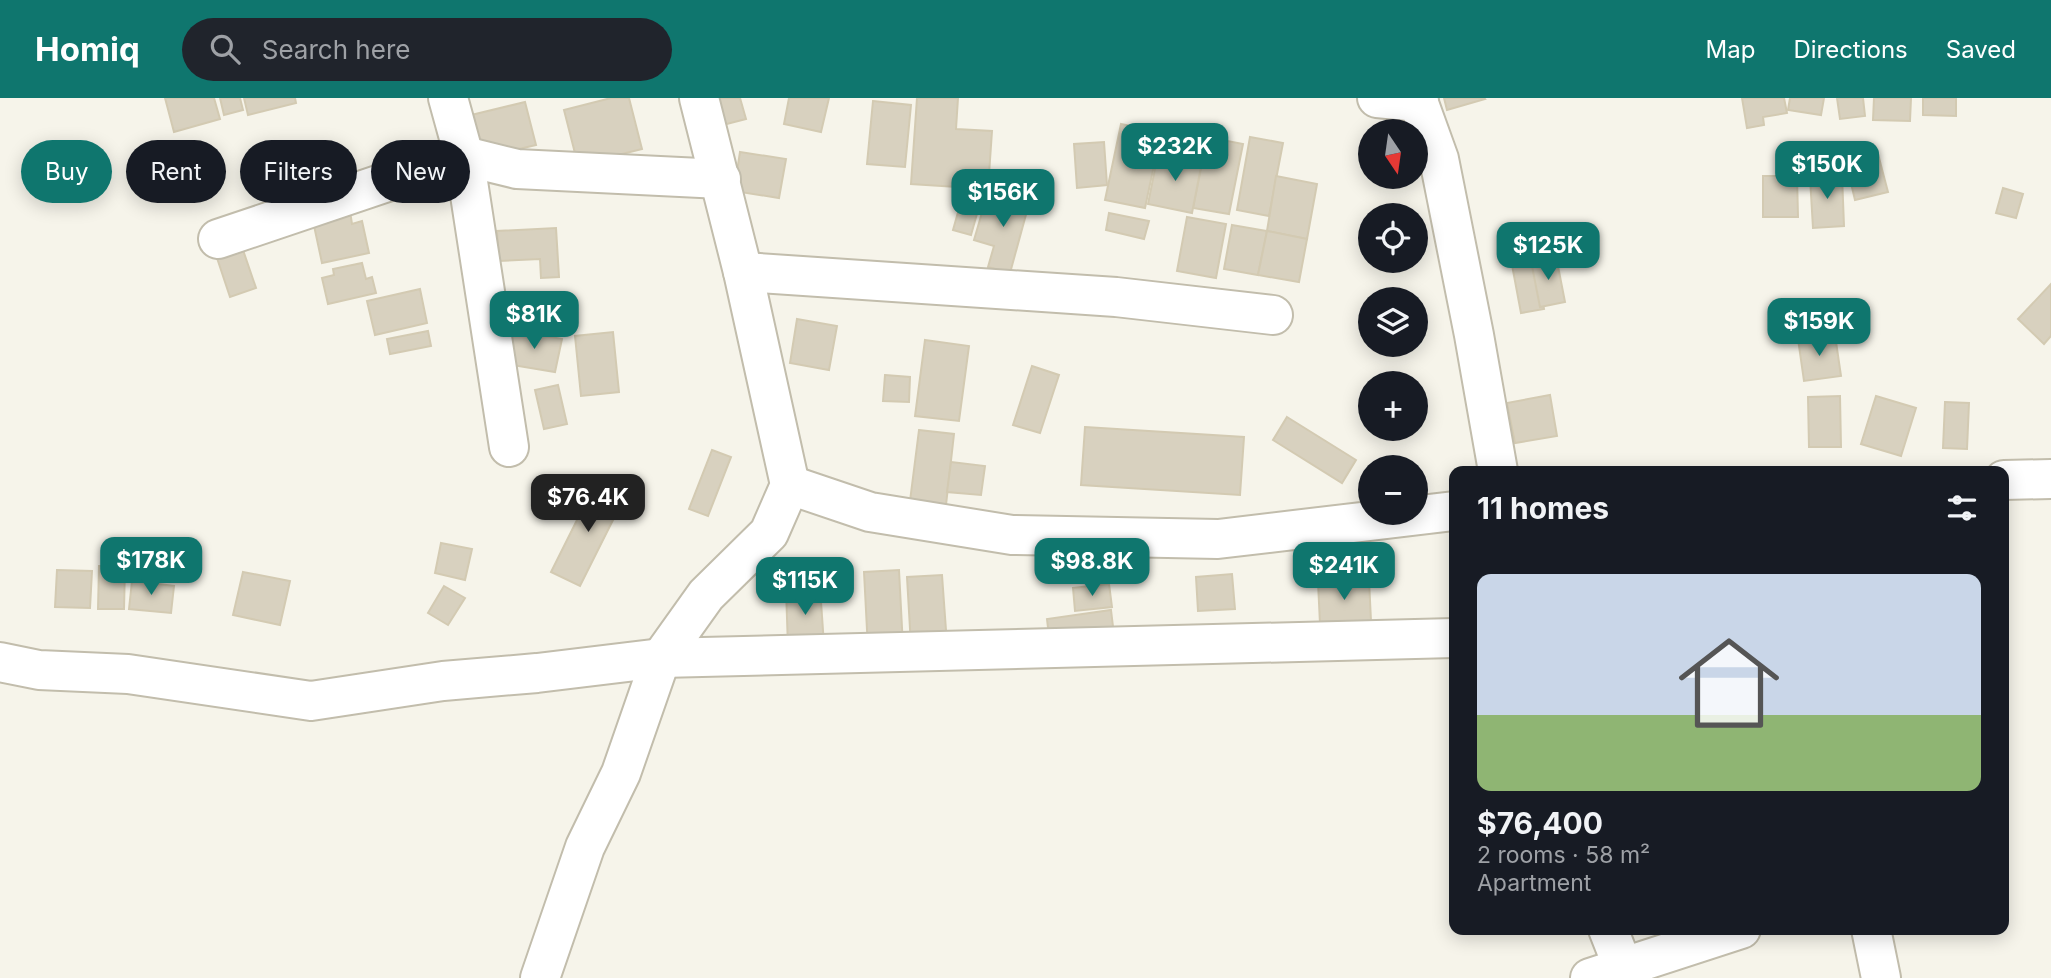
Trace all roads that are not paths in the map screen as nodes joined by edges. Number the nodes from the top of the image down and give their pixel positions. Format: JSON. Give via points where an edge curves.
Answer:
{"nodes":[{"id":1,"x":449,"y":98,"type":"edge"},
{"id":2,"x":699,"y":98,"type":"edge"},
{"id":3,"x":1377,"y":98,"type":"edge"},
{"id":4,"x":1418,"y":100,"type":"edge"},
{"id":5,"x":460,"y":140,"type":"edge"},
{"id":6,"x":470,"y":157,"type":"edge"},
{"id":7,"x":721,"y":178,"type":"junction"},
{"id":8,"x":371,"y":187,"type":"edge"},
{"id":9,"x":470,"y":195,"type":"edge"},
{"id":10,"x":218,"y":239,"type":"dead end"},
{"id":11,"x":743,"y":272,"type":"junction"},
{"id":12,"x":1273,"y":315,"type":"dead end"},
{"id":13,"x":509,"y":447,"type":"dead end"},
{"id":14,"x":1497,"y":466,"type":"edge"},
{"id":15,"x":2051,"y":479,"type":"edge"},
{"id":16,"x":2009,"y":480,"type":"edge"},
{"id":17,"x":790,"y":485,"type":"junction"},
{"id":18,"x":1449,"y":511,"type":"edge"},
{"id":19,"x":1449,"y":638,"type":"edge"},
{"id":20,"x":661,"y":658,"type":"junction"},
{"id":21,"x":0,"y":662,"type":"edge"},
{"id":22,"x":1608,"y":935,"type":"edge"},
{"id":23,"x":1723,"y":935,"type":"edge"},
{"id":24,"x":1872,"y":935,"type":"edge"},
{"id":25,"x":1606,"y":973,"type":"edge"},
{"id":26,"x":540,"y":978,"type":"edge"},
{"id":27,"x":1881,"y":978,"type":"edge"}],
"edges":[{"from":1,"to":5,"type":"street"},
{"from":2,"to":7,"type":"street"},
{"from":3,"to":4,"type":"street"},
{"from":4,"to":14,"type":"street","via":[[1439,159]]},
{"from":6,"to":7,"type":"street","via":[[517,169]]},
{"from":7,"to":11,"type":"street"},
{"from":8,"to":10,"type":"street"},
{"from":9,"to":13,"type":"street"},
{"from":11,"to":12,"type":"street","via":[[1116,297]]},
{"from":11,"to":17,"type":"street"},
{"from":15,"to":16,"type":"street"},
{"from":17,"to":18,"type":"street","via":[[870,512],[1012,535],[1218,539]]},
{"from":17,"to":20,"type":"street","via":[[769,533],[706,595]]},
{"from":19,"to":20,"type":"street"},
{"from":20,"to":21,"type":"street","via":[[443,681],[311,701],[128,674],[39,670]]},
{"from":20,"to":26,"type":"street","via":[[621,773],[585,847]]},
{"from":22,"to":25,"type":"street"},
{"from":23,"to":25,"type":"street"},
{"from":24,"to":27,"type":"street"}]}
